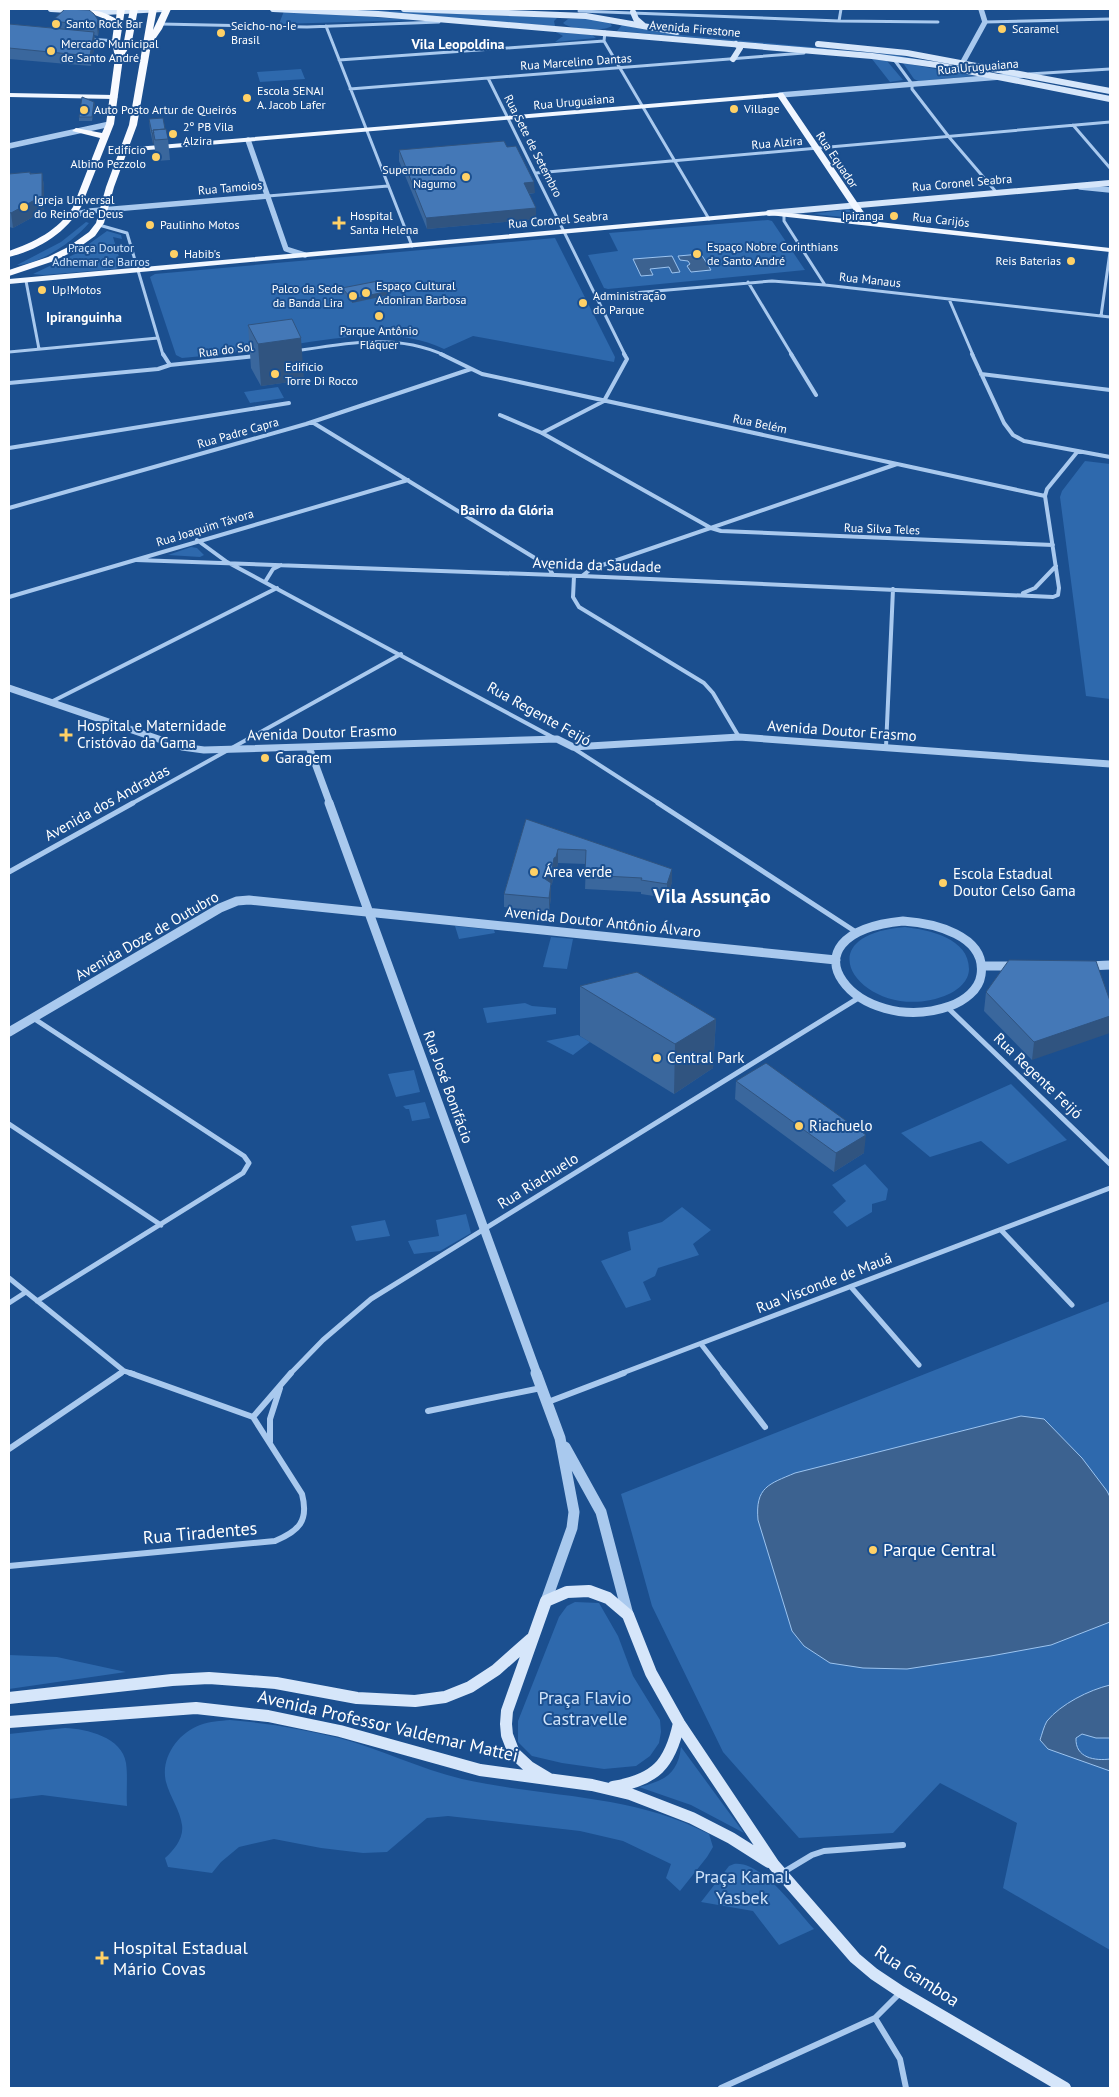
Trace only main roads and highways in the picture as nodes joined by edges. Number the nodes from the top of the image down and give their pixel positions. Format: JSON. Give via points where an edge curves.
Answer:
{"nodes":[{"id":1,"x":51,"y":9,"type":"edge"},
{"id":2,"x":153,"y":9,"type":"edge"},
{"id":3,"x":163,"y":9,"type":"edge"},
{"id":4,"x":167,"y":9,"type":"edge"},
{"id":5,"x":273,"y":9,"type":"edge"},
{"id":6,"x":404,"y":9,"type":"edge"},
{"id":7,"x":120,"y":10,"type":"edge"},
{"id":8,"x":134,"y":10,"type":"edge"},
{"id":9,"x":451,"y":10,"type":"edge"},
{"id":10,"x":91,"y":12,"type":"junction"},
{"id":11,"x":578,"y":12,"type":"edge"},
{"id":12,"x":633,"y":12,"type":"road end"},
{"id":13,"x":570,"y":16,"type":"junction"},
{"id":14,"x":619,"y":21,"type":"junction"},
{"id":15,"x":118,"y":24,"type":"junction"},
{"id":16,"x":645,"y":27,"type":"junction"},
{"id":17,"x":564,"y":29,"type":"junction"},
{"id":18,"x":605,"y":32,"type":"junction"},
{"id":19,"x":741,"y":38,"type":"dead end"},
{"id":20,"x":810,"y":43,"type":"dead end"},
{"id":21,"x":736,"y":44,"type":"junction"},
{"id":22,"x":146,"y":48,"type":"junction"},
{"id":23,"x":119,"y":58,"type":"junction"},
{"id":24,"x":732,"y":59,"type":"road end"},
{"id":25,"x":1110,"y":91,"type":"edge"},
{"id":26,"x":9,"y":95,"type":"edge"},
{"id":27,"x":780,"y":95,"type":"joint"},
{"id":28,"x":114,"y":97,"type":"junction"},
{"id":29,"x":1110,"y":99,"type":"edge"},
{"id":30,"x":137,"y":101,"type":"junction"},
{"id":31,"x":122,"y":121,"type":"junction"},
{"id":32,"x":76,"y":131,"type":"road end"},
{"id":33,"x":105,"y":136,"type":"junction"},
{"id":34,"x":124,"y":150,"type":"junction"},
{"id":35,"x":98,"y":154,"type":"junction"},
{"id":36,"x":1110,"y":183,"type":"edge"},
{"id":37,"x":855,"y":206,"type":"junction"},
{"id":38,"x":769,"y":213,"type":"junction"},
{"id":39,"x":862,"y":216,"type":"junction"},
{"id":40,"x":842,"y":221,"type":"junction"},
{"id":41,"x":885,"y":226,"type":"junction"},
{"id":42,"x":62,"y":228,"type":"junction"},
{"id":43,"x":1110,"y":251,"type":"edge"},
{"id":44,"x":9,"y":254,"type":"edge"},
{"id":45,"x":28,"y":255,"type":"junction"},
{"id":46,"x":9,"y":261,"type":"edge"},
{"id":47,"x":11,"y":272,"type":"edge"},
{"id":48,"x":26,"y":280,"type":"junction"},
{"id":49,"x":9,"y":282,"type":"edge"},
{"id":50,"x":532,"y":1638,"type":"junction"},
{"id":51,"x":9,"y":1698,"type":"edge"},
{"id":52,"x":9,"y":1722,"type":"edge"},
{"id":53,"x":679,"y":1723,"type":"junction"},
{"id":54,"x":549,"y":1779,"type":"junction"},
{"id":55,"x":607,"y":1788,"type":"junction"},
{"id":56,"x":778,"y":1869,"type":"junction"},
{"id":57,"x":1065,"y":2088,"type":"edge"}],
"edges":[{"from":1,"to":10,"type":"main road"},
{"from":2,"to":3,"type":"main road"},
{"from":2,"to":8,"type":"main road"},
{"from":2,"to":22,"type":"highway"},
{"from":4,"to":22,"type":"highway"},
{"from":5,"to":17,"type":"main road","name":"Avenida Firestone"},
{"from":6,"to":9,"type":"main road","name":"Avenida Firestone"},
{"from":7,"to":8,"type":"main road"},
{"from":7,"to":10,"type":"main road"},
{"from":7,"to":15,"type":"highway"},
{"from":8,"to":23,"type":"highway","via":[[128,41]]},
{"from":9,"to":13,"type":"main road","name":"Avenida Firestone"},
{"from":10,"to":15,"type":"highway"},
{"from":11,"to":13,"type":"main road","name":"Avenida Firestone"},
{"from":11,"to":14,"type":"main road","name":"Avenida Firestone"},
{"from":12,"to":16,"type":"main road"},
{"from":13,"to":17,"type":"main road","via":[[559,21]]},
{"from":14,"to":16,"type":"main road","name":"Avenida Firestone"},
{"from":14,"to":18,"type":"main road","via":[[616,27]]},
{"from":15,"to":23,"type":"highway"},
{"from":16,"to":19,"type":"main road","name":"Avenida Firestone"},
{"from":17,"to":18,"type":"main road","name":"Avenida Firestone"},
{"from":18,"to":21,"type":"main road","name":"Avenida Firestone"},
{"from":20,"to":25,"type":"main road","via":[[963,62]]},
{"from":21,"to":24,"type":"main road","via":[[740,50]]},
{"from":21,"to":29,"type":"main road","name":"Avenida Firestone","via":[[893,58]]},
{"from":22,"to":30,"type":"highway"},
{"from":23,"to":28,"type":"highway"},
{"from":26,"to":28,"type":"main road"},
{"from":27,"to":34,"type":"main road","name":"Rua Uruguaiana"},
{"from":27,"to":37,"type":"main road","name":"Rua Equador"},
{"from":28,"to":30,"type":"highway"},
{"from":28,"to":31,"type":"highway"},
{"from":30,"to":31,"type":"highway"},
{"from":31,"to":33,"type":"highway"},
{"from":31,"to":34,"type":"highway"},
{"from":32,"to":33,"type":"highway"},
{"from":33,"to":35,"type":"highway"},
{"from":34,"to":35,"type":"highway"},
{"from":34,"to":47,"type":"highway","via":[[99,225],[92,234],[50,259]]},
{"from":35,"to":42,"type":"highway","via":[[74,215]]},
{"from":36,"to":37,"type":"main road","name":"Rua Coronel Seabra"},
{"from":37,"to":38,"type":"main road","name":"Rua Coronel Seabra"},
{"from":37,"to":39,"type":"main road","name":"Rua Equador"},
{"from":38,"to":40,"type":"main road","name":"Rua Carijós"},
{"from":38,"to":48,"type":"main road","name":"Rua Coronel Seabra"},
{"from":39,"to":40,"type":"main road","via":[[857,220]]},
{"from":39,"to":41,"type":"main road"},
{"from":40,"to":41,"type":"main road","name":"Rua Carijós"},
{"from":41,"to":43,"type":"main road","name":"Rua Carijós"},
{"from":42,"to":44,"type":"highway"},
{"from":42,"to":45,"type":"highway","via":[[55,240]]},
{"from":45,"to":46,"type":"highway"},
{"from":45,"to":47,"type":"highway","via":[[10,266]]},
{"from":47,"to":48,"type":"highway"},
{"from":48,"to":49,"type":"main road","name":"Rua Coronel Seabra"},
{"from":50,"to":51,"type":"main road","name":"Avenida Professor Valdemar Mattei","via":[[496,1670],[470,1687],[445,1697],[415,1701],[357,1698],[276,1683],[209,1678]]},
{"from":50,"to":53,"type":"main road","name":"Rua Gamboa","via":[[546,1601],[578,1590],[608,1598],[628,1615],[652,1673]]},
{"from":50,"to":54,"type":"main road","via":[[505,1725],[507,1739],[517,1758]]},
{"from":52,"to":54,"type":"main road","name":"Avenida Professor Valdemar Mattei","via":[[160,1710],[223,1709],[345,1732],[483,1770]]},
{"from":53,"to":55,"type":"main road","via":[[676,1744],[670,1756],[651,1776],[630,1785]]},
{"from":53,"to":56,"type":"main road","name":"Rua Gamboa"},
{"from":54,"to":55,"type":"main road","name":"Rua Gamboa"},
{"from":55,"to":56,"type":"main road","name":"Rua Gamboa","via":[[666,1806],[715,1828]]},
{"from":56,"to":57,"type":"main road","name":"Rua Gamboa","via":[[855,1958],[874,1974]]}]}
